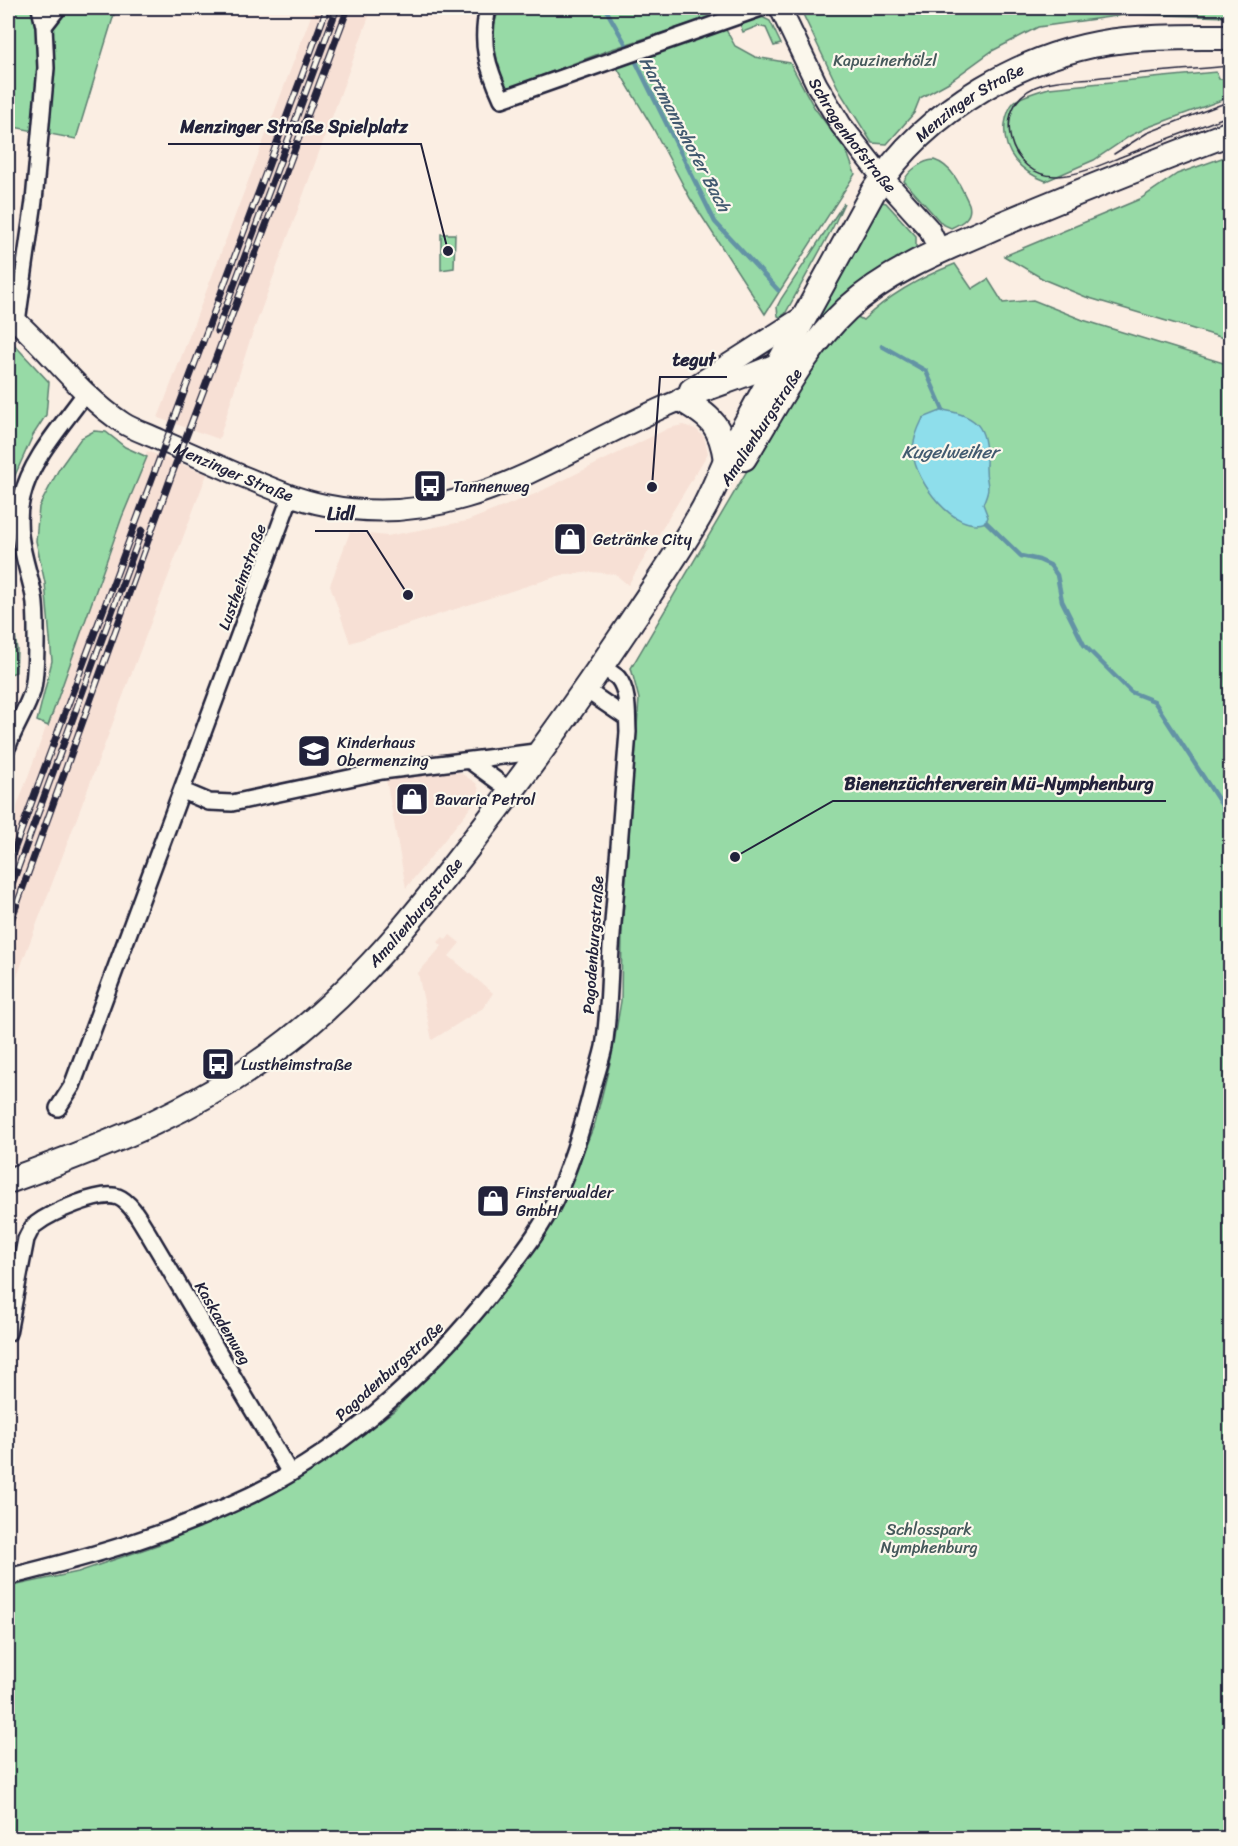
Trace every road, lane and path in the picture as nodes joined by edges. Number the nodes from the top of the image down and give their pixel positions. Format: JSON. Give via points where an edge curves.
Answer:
{"nodes":[{"id":1,"x":40,"y":8,"type":"edge"},
{"id":2,"x":58,"y":8,"type":"edge"},
{"id":3,"x":488,"y":8,"type":"edge"},
{"id":4,"x":761,"y":8,"type":"edge"},
{"id":5,"x":780,"y":8,"type":"edge"},
{"id":6,"x":44,"y":26,"type":"junction"},
{"id":7,"x":1230,"y":37,"type":"edge"},
{"id":8,"x":1230,"y":133,"type":"edge"},
{"id":9,"x":882,"y":177,"type":"junction"},
{"id":10,"x":940,"y":252,"type":"junction"},
{"id":11,"x":804,"y":316,"type":"junction"},
{"id":12,"x":12,"y":318,"type":"edge"},
{"id":13,"x":814,"y":346,"type":"junction"},
{"id":14,"x":779,"y":362,"type":"junction"},
{"id":15,"x":767,"y":384,"type":"joint"},
{"id":16,"x":86,"y":392,"type":"junction"},
{"id":17,"x":674,"y":403,"type":"junction"},
{"id":18,"x":726,"y":460,"type":"junction"},
{"id":19,"x":291,"y":495,"type":"junction"},
{"id":20,"x":705,"y":507,"type":"junction"},
{"id":21,"x":602,"y":666,"type":"junction"},
{"id":22,"x":586,"y":690,"type":"junction"},
{"id":23,"x":627,"y":718,"type":"junction"},
{"id":24,"x":8,"y":742,"type":"edge"},
{"id":25,"x":543,"y":751,"type":"junction"},
{"id":26,"x":470,"y":761,"type":"junction"},
{"id":27,"x":183,"y":791,"type":"junction"},
{"id":28,"x":511,"y":792,"type":"junction"},
{"id":29,"x":58,"y":1108,"type":"dead end"},
{"id":30,"x":8,"y":1181,"type":"edge"},
{"id":31,"x":8,"y":1333,"type":"edge"},
{"id":32,"x":290,"y":1473,"type":"junction"},
{"id":33,"x":8,"y":1577,"type":"edge"}],
"edges":[{"from":1,"to":6,"type":"street"},
{"from":2,"to":6,"type":"street"},
{"from":3,"to":4,"type":"street","via":[[483,27],[484,50],[502,99]]},
{"from":5,"to":9,"type":"street","name":"Schragenhofstraße","via":[[832,110]]},
{"from":6,"to":12,"type":"street","via":[[46,68],[34,201]]},
{"from":7,"to":9,"type":"main road","name":"Menzinger Straße","via":[[1124,40],[1039,62],[993,84],[951,111],[920,136]]},
{"from":8,"to":10,"type":"main road","name":"Menzinger Straße","via":[[1114,177]]},
{"from":9,"to":10,"type":"street","name":"Schragenhofstraße","via":[[929,229]]},
{"from":9,"to":11,"type":"main road","name":"Menzinger Straße"},
{"from":10,"to":13,"type":"main road","name":"Menzinger Straße","via":[[871,290],[849,307]]},
{"from":11,"to":14,"type":"main road","name":"Menzinger Straße"},
{"from":11,"to":17,"type":"street","name":"Menzinger Straße","via":[[707,376]]},
{"from":12,"to":16,"type":"street","name":"Menzinger Straße"},
{"from":13,"to":14,"type":"street","name":"Menzinger Straße"},
{"from":13,"to":20,"type":"main road","name":"Amalienburgstraße","via":[[735,472]]},
{"from":14,"to":15,"type":"main road","name":"Menzinger Straße"},
{"from":14,"to":17,"type":"street","name":"Menzinger Straße"},
{"from":15,"to":18,"type":"main road","name":"Amalienburgstraße"},
{"from":16,"to":19,"type":"street","name":"Menzinger Straße","via":[[124,423]]},
{"from":16,"to":24,"type":"street","via":[[33,467],[21,499],[20,542],[34,597],[33,690]]},
{"from":17,"to":18,"type":"main road","via":[[705,414],[712,421],[723,440]]},
{"from":17,"to":19,"type":"street","name":"Menzinger Straße","via":[[542,468],[441,505],[356,510]]},
{"from":18,"to":20,"type":"main road","name":"Amalienburgstraße"},
{"from":19,"to":27,"type":"street","name":"Lustheimstraße"},
{"from":20,"to":21,"type":"main road","name":"Amalienburgstraße"},
{"from":21,"to":22,"type":"main road","name":"Amalienburgstraße"},
{"from":21,"to":23,"type":"street","name":"Pagodenburgstraße","via":[[618,678]]},
{"from":22,"to":23,"type":"street"},
{"from":22,"to":25,"type":"main road","name":"Amalienburgstraße"},
{"from":23,"to":32,"type":"street","name":"Pagodenburgstraße","via":[[604,1046],[580,1137],[554,1203],[495,1289],[421,1371],[376,1412]]},
{"from":25,"to":26,"type":"street"},
{"from":25,"to":28,"type":"main road","name":"Amalienburgstraße"},
{"from":26,"to":27,"type":"street","via":[[382,771],[232,802],[209,802]]},
{"from":26,"to":28,"type":"street"},
{"from":27,"to":29,"type":"street","name":"Lustheimstraße","via":[[72,1086]]},
{"from":28,"to":30,"type":"main road","name":"Amalienburgstraße","via":[[388,949],[289,1040],[210,1093],[151,1125]]},
{"from":31,"to":32,"type":"street","name":"Kaskadenweg","via":[[26,1239],[34,1225],[88,1200],[118,1197],[148,1233]]},
{"from":32,"to":33,"type":"street","name":"Pagodenburgstraße","via":[[253,1494],[130,1545]]}]}
